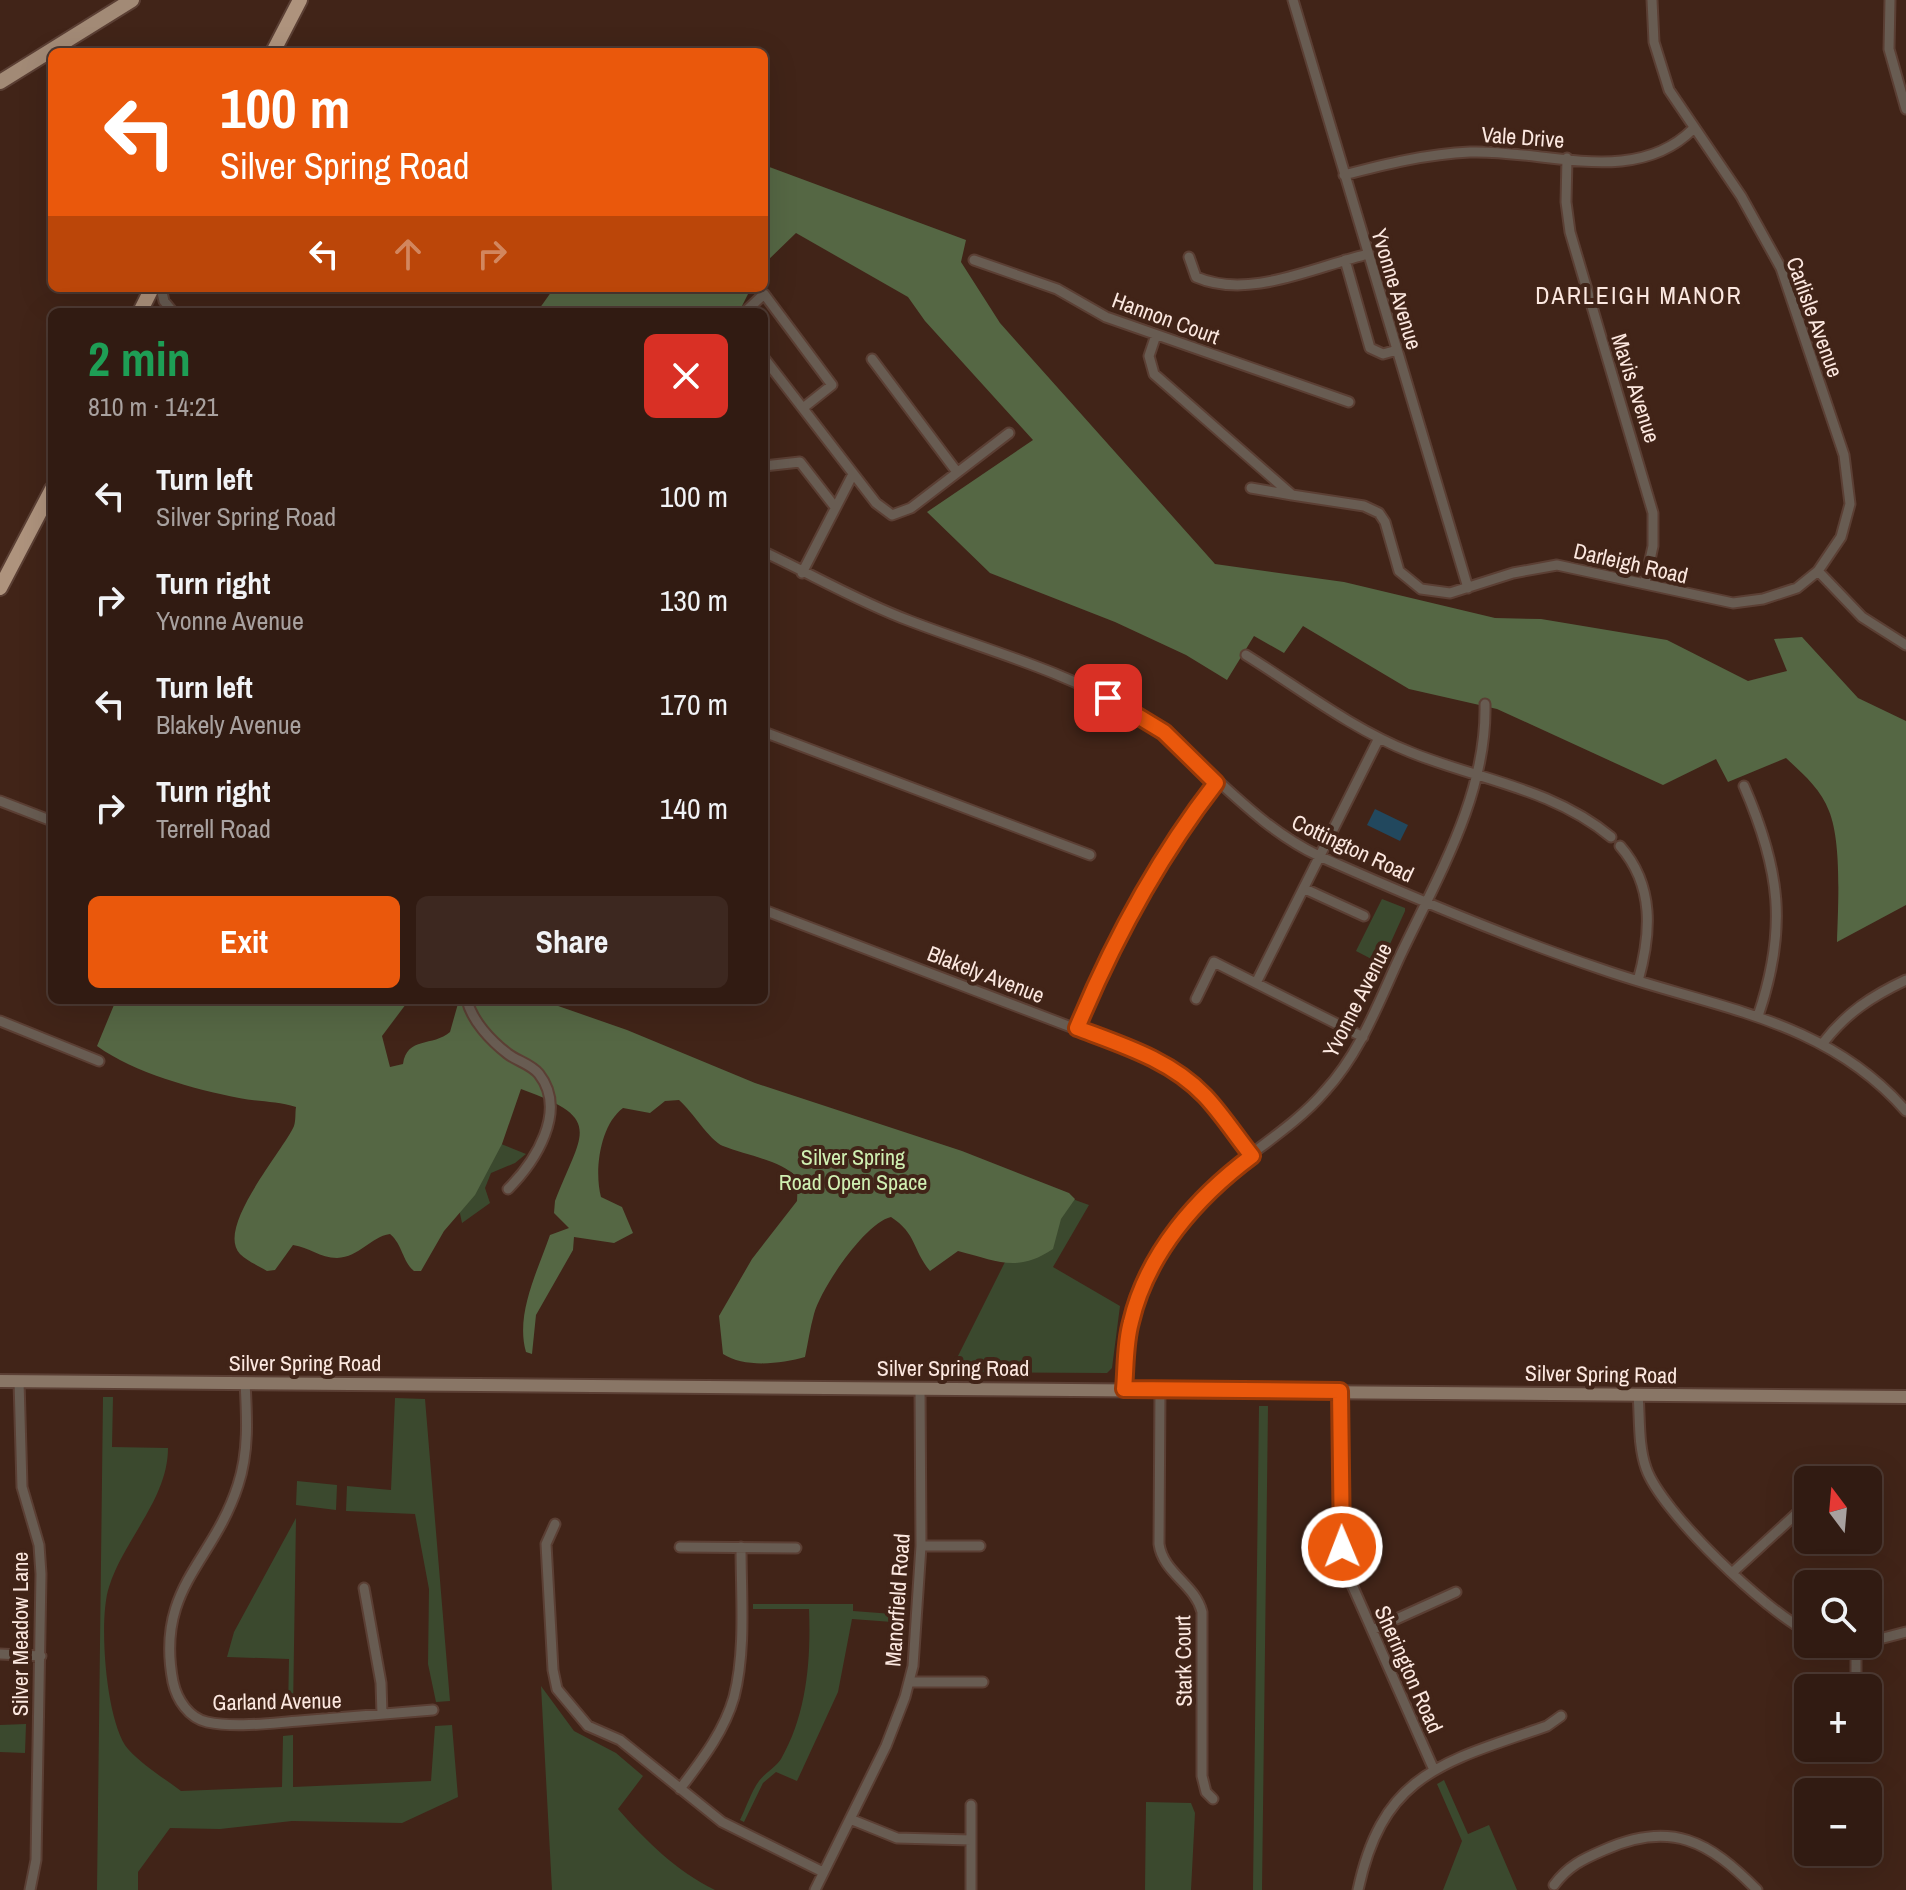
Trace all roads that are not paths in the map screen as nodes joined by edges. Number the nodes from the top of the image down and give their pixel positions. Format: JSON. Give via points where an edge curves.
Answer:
{"nodes":[{"id":1,"x":132,"y":0,"type":"edge"},
{"id":2,"x":300,"y":0,"type":"edge"},
{"id":3,"x":1293,"y":0,"type":"edge"},
{"id":4,"x":1652,"y":0,"type":"edge"},
{"id":5,"x":1890,"y":0,"type":"edge"},
{"id":6,"x":55,"y":48,"type":"edge"},
{"id":7,"x":275,"y":48,"type":"edge"},
{"id":8,"x":48,"y":52,"type":"edge"},
{"id":9,"x":0,"y":82,"type":"edge"},
{"id":10,"x":1906,"y":109,"type":"edge"},
{"id":11,"x":1693,"y":129,"type":"junction"},
{"id":12,"x":1567,"y":158,"type":"junction"},
{"id":13,"x":1344,"y":175,"type":"junction"},
{"id":14,"x":1368,"y":254,"type":"junction"},
{"id":15,"x":1189,"y":257,"type":"dead end"},
{"id":16,"x":974,"y":260,"type":"dead end"},
{"id":17,"x":1345,"y":260,"type":"junction"},
{"id":18,"x":749,"y":308,"type":"edge"},
{"id":19,"x":1156,"y":335,"type":"junction"},
{"id":20,"x":1397,"y":350,"type":"junction"},
{"id":21,"x":872,"y":359,"type":"dead end"},
{"id":22,"x":768,"y":363,"type":"edge"},
{"id":23,"x":1349,"y":402,"type":"dead end"},
{"id":24,"x":803,"y":408,"type":"junction"},
{"id":25,"x":1009,"y":433,"type":"dead end"},
{"id":26,"x":768,"y":466,"type":"edge"},
{"id":27,"x":957,"y":472,"type":"junction"},
{"id":28,"x":853,"y":474,"type":"junction"},
{"id":29,"x":1251,"y":488,"type":"dead end"},
{"id":30,"x":1292,"y":495,"type":"junction"},
{"id":31,"x":48,"y":497,"type":"edge"},
{"id":32,"x":835,"y":507,"type":"junction"},
{"id":33,"x":768,"y":554,"type":"edge"},
{"id":34,"x":1818,"y":571,"type":"junction"},
{"id":35,"x":802,"y":573,"type":"junction"},
{"id":36,"x":1645,"y":583,"type":"junction"},
{"id":37,"x":0,"y":588,"type":"edge"},
{"id":38,"x":1468,"y":588,"type":"junction"},
{"id":39,"x":1906,"y":645,"type":"edge"},
{"id":40,"x":1246,"y":655,"type":"dead end"},
{"id":41,"x":1485,"y":704,"type":"dead end"},
{"id":42,"x":768,"y":734,"type":"edge"},
{"id":43,"x":1379,"y":738,"type":"junction"},
{"id":44,"x":1478,"y":774,"type":"junction"},
{"id":45,"x":1216,"y":783,"type":"junction"},
{"id":46,"x":1744,"y":786,"type":"dead end"},
{"id":47,"x":0,"y":801,"type":"edge"},
{"id":48,"x":48,"y":819,"type":"edge"},
{"id":49,"x":1611,"y":837,"type":"dead end"},
{"id":50,"x":1620,"y":846,"type":"dead end"},
{"id":51,"x":1090,"y":855,"type":"dead end"},
{"id":52,"x":1320,"y":856,"type":"junction"},
{"id":53,"x":1305,"y":889,"type":"junction"},
{"id":54,"x":1426,"y":900,"type":"junction"},
{"id":55,"x":768,"y":912,"type":"edge"},
{"id":56,"x":1364,"y":916,"type":"dead end"},
{"id":57,"x":1906,"y":980,"type":"edge"},
{"id":58,"x":1638,"y":981,"type":"junction"},
{"id":59,"x":1256,"y":983,"type":"junction"},
{"id":60,"x":1196,"y":999,"type":"dead end"},
{"id":61,"x":469,"y":1004,"type":"edge"},
{"id":62,"x":1758,"y":1016,"type":"junction"},
{"id":63,"x":0,"y":1021,"type":"edge"},
{"id":64,"x":1077,"y":1028,"type":"junction"},
{"id":65,"x":1363,"y":1037,"type":"junction"},
{"id":66,"x":1823,"y":1043,"type":"junction"},
{"id":67,"x":99,"y":1061,"type":"dead end"},
{"id":68,"x":1906,"y":1111,"type":"edge"},
{"id":69,"x":1252,"y":1156,"type":"junction"},
{"id":70,"x":508,"y":1189,"type":"dead end"},
{"id":71,"x":0,"y":1381,"type":"edge"},
{"id":72,"x":19,"y":1381,"type":"junction"},
{"id":73,"x":245,"y":1382,"type":"junction"},
{"id":74,"x":920,"y":1388,"type":"junction"},
{"id":75,"x":1124,"y":1389,"type":"junction"},
{"id":76,"x":1160,"y":1389,"type":"junction"},
{"id":77,"x":1340,"y":1391,"type":"junction"},
{"id":78,"x":1638,"y":1394,"type":"junction"},
{"id":79,"x":1906,"y":1397,"type":"edge"},
{"id":80,"x":1794,"y":1516,"type":"edge"},
{"id":81,"x":555,"y":1524,"type":"dead end"},
{"id":82,"x":921,"y":1546,"type":"junction"},
{"id":83,"x":980,"y":1546,"type":"dead end"},
{"id":84,"x":680,"y":1547,"type":"dead end"},
{"id":85,"x":741,"y":1547,"type":"junction"},
{"id":86,"x":796,"y":1548,"type":"dead end"},
{"id":87,"x":1733,"y":1572,"type":"junction"},
{"id":88,"x":364,"y":1588,"type":"dead end"},
{"id":89,"x":1456,"y":1592,"type":"dead end"},
{"id":90,"x":1794,"y":1623,"type":"edge"},
{"id":91,"x":1372,"y":1630,"type":"junction"},
{"id":92,"x":1906,"y":1632,"type":"edge"},
{"id":93,"x":1882,"y":1638,"type":"edge"},
{"id":94,"x":0,"y":1654,"type":"edge"},
{"id":95,"x":41,"y":1656,"type":"junction"},
{"id":96,"x":909,"y":1682,"type":"junction"},
{"id":97,"x":983,"y":1682,"type":"dead end"},
{"id":98,"x":433,"y":1710,"type":"dead end"},
{"id":99,"x":382,"y":1714,"type":"junction"},
{"id":100,"x":1561,"y":1716,"type":"dead end"},
{"id":101,"x":1434,"y":1770,"type":"junction"},
{"id":102,"x":680,"y":1789,"type":"junction"},
{"id":103,"x":1213,"y":1799,"type":"dead end"},
{"id":104,"x":971,"y":1805,"type":"dead end"},
{"id":105,"x":850,"y":1819,"type":"junction"},
{"id":106,"x":971,"y":1840,"type":"junction"},
{"id":107,"x":821,"y":1871,"type":"junction"},
{"id":108,"x":1554,"y":1885,"type":"dead end"},
{"id":109,"x":30,"y":1890,"type":"edge"},
{"id":110,"x":815,"y":1890,"type":"edge"},
{"id":111,"x":971,"y":1890,"type":"edge"},
{"id":112,"x":1358,"y":1890,"type":"edge"},
{"id":113,"x":1757,"y":1890,"type":"edge"}],
"edges":[{"from":1,"to":6,"type":"main road"},
{"from":2,"to":7,"type":"highway"},
{"from":3,"to":13,"type":"street","name":"Yvonne Avenue"},
{"from":4,"to":11,"type":"street","name":"Carlisle Avenue","via":[[1661,70]]},
{"from":5,"to":10,"type":"street","via":[[1889,49]]},
{"from":8,"to":9,"type":"main road"},
{"from":11,"to":12,"type":"street","name":"Vale Drive","via":[[1669,148],[1641,160]]},
{"from":11,"to":34,"type":"street","name":"Carlisle Avenue","via":[[1741,196],[1781,268],[1844,455],[1850,488],[1846,523]]},
{"from":12,"to":13,"type":"street","name":"Vale Drive","via":[[1442,154]]},
{"from":12,"to":36,"type":"street","name":"Mavis Avenue","via":[[1570,232],[1653,513]]},
{"from":13,"to":14,"type":"street","name":"Yvonne Avenue"},
{"from":14,"to":17,"type":"street"},
{"from":14,"to":20,"type":"street","name":"Yvonne Avenue"},
{"from":15,"to":17,"type":"street","via":[[1196,277],[1231,286],[1258,286]]},
{"from":16,"to":19,"type":"street","name":"Hannon Court","via":[[1057,289],[1106,317]]},
{"from":17,"to":20,"type":"street","via":[[1370,348],[1376,354]]},
{"from":18,"to":24,"type":"street","via":[[764,294],[832,385]]},
{"from":19,"to":23,"type":"street","name":"Hannon Court"},
{"from":19,"to":30,"type":"street","via":[[1149,356],[1154,374]]},
{"from":20,"to":38,"type":"street","name":"Yvonne Avenue"},
{"from":21,"to":27,"type":"street"},
{"from":22,"to":24,"type":"street"},
{"from":24,"to":28,"type":"street"},
{"from":25,"to":27,"type":"street"},
{"from":26,"to":32,"type":"street","via":[[800,462]]},
{"from":27,"to":28,"type":"street","via":[[897,516],[884,511]]},
{"from":28,"to":32,"type":"street"},
{"from":29,"to":30,"type":"street","name":"Darleigh Road"},
{"from":30,"to":38,"type":"street","name":"Darleigh Road","via":[[1369,507],[1385,522],[1396,566],[1409,582],[1442,594]]},
{"from":31,"to":37,"type":"highway"},
{"from":32,"to":35,"type":"street"},
{"from":33,"to":35,"type":"street","name":"Cottington Road"},
{"from":34,"to":36,"type":"street","name":"Darleigh Road","via":[[1797,588],[1746,602]]},
{"from":34,"to":39,"type":"street","via":[[1862,617]]},
{"from":35,"to":45,"type":"street","name":"Cottington Road","via":[[894,615],[1108,698],[1164,732]]},
{"from":36,"to":38,"type":"street","name":"Darleigh Road","via":[[1557,565],[1521,570]]},
{"from":40,"to":43,"type":"street"},
{"from":41,"to":44,"type":"street","name":"Yvonne Avenue"},
{"from":42,"to":51,"type":"street"},
{"from":43,"to":44,"type":"street"},
{"from":43,"to":52,"type":"street"},
{"from":44,"to":49,"type":"street","via":[[1568,807]]},
{"from":44,"to":54,"type":"street","name":"Yvonne Avenue"},
{"from":45,"to":52,"type":"street","name":"Cottington Road","via":[[1271,829]]},
{"from":45,"to":64,"type":"street","via":[[1174,838],[1130,912]]},
{"from":46,"to":62,"type":"street","via":[[1770,852],[1779,917]]},
{"from":47,"to":48,"type":"street"},
{"from":50,"to":58,"type":"street","via":[[1637,870],[1647,905],[1649,931]]},
{"from":52,"to":53,"type":"street"},
{"from":52,"to":54,"type":"street","name":"Cottington Road"},
{"from":53,"to":56,"type":"street"},
{"from":53,"to":59,"type":"street"},
{"from":54,"to":58,"type":"street","name":"Cottington Road"},
{"from":54,"to":65,"type":"street","name":"Yvonne Avenue"},
{"from":55,"to":64,"type":"street","name":"Blakely Avenue"},
{"from":57,"to":66,"type":"street","via":[[1866,1000]]},
{"from":58,"to":62,"type":"street","name":"Cottington Road"},
{"from":59,"to":60,"type":"street","via":[[1214,962]]},
{"from":59,"to":65,"type":"street"},
{"from":61,"to":70,"type":"street","via":[[491,1038],[538,1072],[550,1103],[534,1157]]},
{"from":62,"to":66,"type":"street","name":"Cottington Road"},
{"from":63,"to":67,"type":"street"},
{"from":64,"to":69,"type":"street","name":"Blakely Avenue","via":[[1183,1077]]},
{"from":65,"to":69,"type":"street","name":"Yvonne Avenue","via":[[1327,1089]]},
{"from":66,"to":68,"type":"street","name":"Cottington Road"},
{"from":69,"to":75,"type":"street","name":"Yvonne Avenue","via":[[1191,1210],[1149,1274],[1130,1322]]},
{"from":71,"to":72,"type":"main road","name":"Silver Spring Road"},
{"from":72,"to":73,"type":"main road","name":"Silver Spring Road"},
{"from":72,"to":95,"type":"street","name":"Silver Meadow Lane","via":[[21,1479],[41,1559]]},
{"from":73,"to":74,"type":"main road","name":"Silver Spring Road"},
{"from":73,"to":99,"type":"street","name":"Garland Avenue","via":[[247,1438],[240,1482],[228,1514],[183,1585],[172,1619],[176,1693],[187,1711],[210,1723]]},
{"from":74,"to":75,"type":"main road","name":"Silver Spring Road"},
{"from":74,"to":82,"type":"street","name":"Manorfield Road"},
{"from":75,"to":76,"type":"main road","name":"Silver Spring Road"},
{"from":76,"to":77,"type":"main road","name":"Silver Spring Road"},
{"from":76,"to":103,"type":"street","name":"Stark Court","via":[[1159,1544],[1164,1560],[1192,1589],[1202,1612],[1202,1776]]},
{"from":77,"to":78,"type":"main road","name":"Silver Spring Road"},
{"from":77,"to":91,"type":"street","name":"Sherington Road","via":[[1343,1559]]},
{"from":78,"to":79,"type":"main road","name":"Silver Spring Road"},
{"from":78,"to":87,"type":"street","via":[[1650,1478],[1684,1523]]},
{"from":80,"to":87,"type":"street"},
{"from":81,"to":102,"type":"street","via":[[546,1544],[557,1689],[588,1726],[620,1740]]},
{"from":82,"to":83,"type":"street"},
{"from":82,"to":96,"type":"street","name":"Manorfield Road"},
{"from":84,"to":85,"type":"street"},
{"from":85,"to":86,"type":"street"},
{"from":85,"to":102,"type":"street","via":[[734,1698],[709,1750]]},
{"from":87,"to":90,"type":"street"},
{"from":88,"to":99,"type":"street"},
{"from":89,"to":91,"type":"street"},
{"from":91,"to":101,"type":"street","name":"Sherington Road"},
{"from":92,"to":93,"type":"street"},
{"from":94,"to":95,"type":"street"},
{"from":95,"to":109,"type":"street","name":"Silver Meadow Lane","via":[[36,1860]]},
{"from":96,"to":97,"type":"street"},
{"from":96,"to":105,"type":"street","name":"Manorfield Road","via":[[886,1746]]},
{"from":98,"to":99,"type":"street","name":"Garland Avenue"},
{"from":100,"to":101,"type":"street"},
{"from":101,"to":112,"type":"street","via":[[1398,1799],[1378,1825]]},
{"from":102,"to":107,"type":"street","via":[[738,1832]]},
{"from":104,"to":106,"type":"street"},
{"from":105,"to":106,"type":"street","via":[[897,1838]]},
{"from":105,"to":107,"type":"street","name":"Manorfield Road"},
{"from":106,"to":111,"type":"street"},
{"from":107,"to":110,"type":"street","name":"Manorfield Road"},
{"from":108,"to":113,"type":"street","via":[[1574,1863],[1622,1842],[1661,1835],[1702,1844]]}]}
